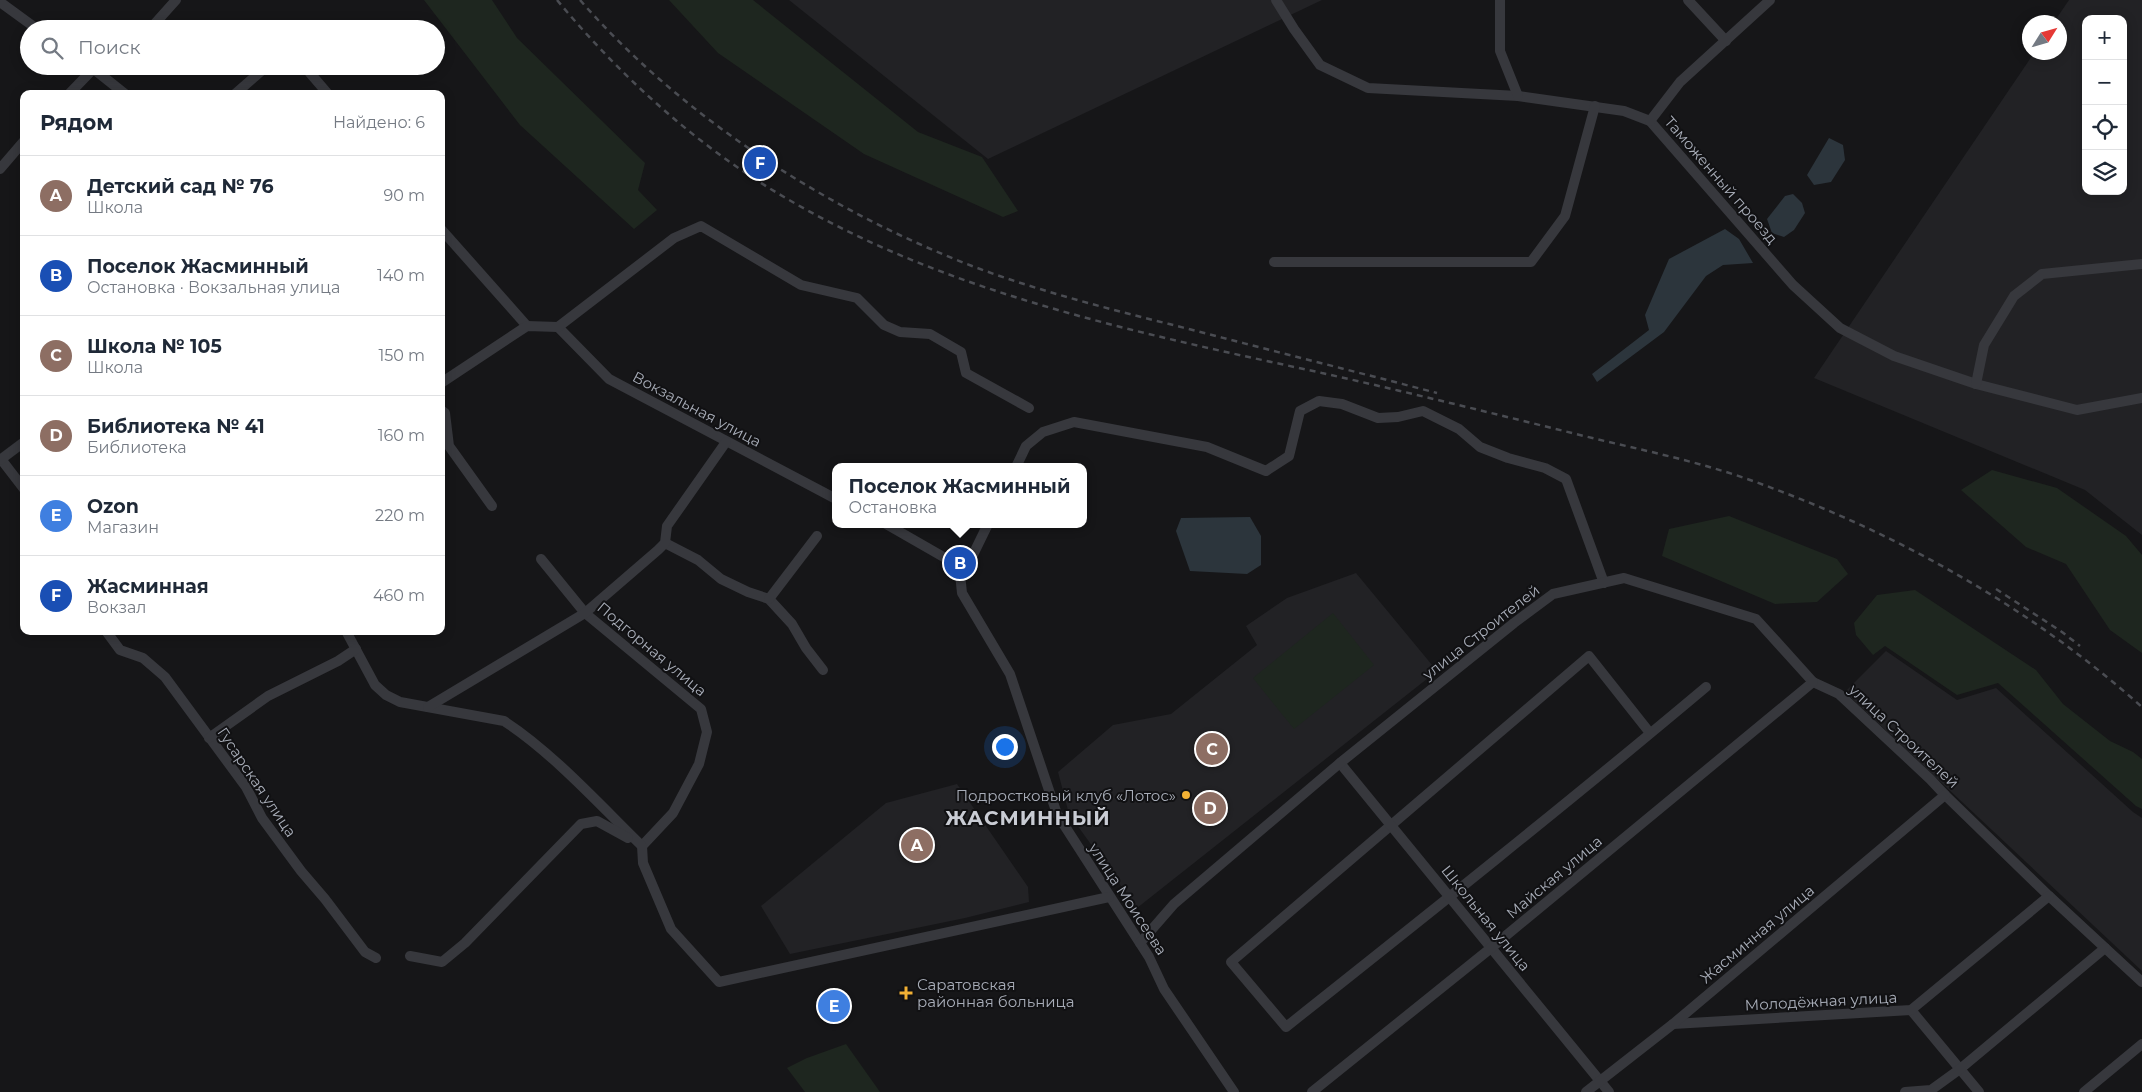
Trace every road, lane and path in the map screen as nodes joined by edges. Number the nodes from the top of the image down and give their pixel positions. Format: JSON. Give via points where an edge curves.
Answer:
{"nodes":[{"id":1,"x":176,"y":0,"type":"edge"},
{"id":2,"x":1276,"y":0,"type":"edge"},
{"id":3,"x":1500,"y":0,"type":"edge"},
{"id":4,"x":1688,"y":0,"type":"edge"},
{"id":5,"x":1770,"y":0,"type":"edge"},
{"id":6,"x":0,"y":2,"type":"edge"},
{"id":7,"x":25,"y":20,"type":"edge"},
{"id":8,"x":158,"y":20,"type":"edge"},
{"id":9,"x":1726,"y":41,"type":"junction"},
{"id":10,"x":86,"y":75,"type":"edge"},
{"id":11,"x":102,"y":75,"type":"edge"},
{"id":12,"x":257,"y":75,"type":"edge"},
{"id":13,"x":312,"y":75,"type":"edge"},
{"id":14,"x":73,"y":90,"type":"edge"},
{"id":15,"x":120,"y":90,"type":"edge"},
{"id":16,"x":240,"y":90,"type":"edge"},
{"id":17,"x":325,"y":90,"type":"edge"},
{"id":18,"x":1518,"y":96,"type":"junction"},
{"id":19,"x":1595,"y":106,"type":"junction"},
{"id":20,"x":1650,"y":122,"type":"junction"},
{"id":21,"x":20,"y":146,"type":"edge"},
{"id":22,"x":0,"y":169,"type":"edge"},
{"id":23,"x":445,"y":234,"type":"edge"},
{"id":24,"x":1274,"y":262,"type":"dead end"},
{"id":25,"x":2142,"y":264,"type":"edge"},
{"id":26,"x":527,"y":326,"type":"junction"},
{"id":27,"x":558,"y":327,"type":"junction"},
{"id":28,"x":445,"y":380,"type":"edge"},
{"id":29,"x":1976,"y":384,"type":"junction"},
{"id":30,"x":2142,"y":398,"type":"edge"},
{"id":31,"x":1029,"y":408,"type":"dead end"},
{"id":32,"x":445,"y":413,"type":"edge"},
{"id":33,"x":726,"y":442,"type":"junction"},
{"id":34,"x":20,"y":445,"type":"edge"},
{"id":35,"x":1,"y":459,"type":"edge"},
{"id":36,"x":1018,"y":463,"type":"edge"},
{"id":37,"x":20,"y":484,"type":"edge"},
{"id":38,"x":832,"y":497,"type":"edge"},
{"id":39,"x":492,"y":506,"type":"dead end"},
{"id":40,"x":893,"y":528,"type":"edge"},
{"id":41,"x":986,"y":528,"type":"edge"},
{"id":42,"x":818,"y":536,"type":"dead end"},
{"id":43,"x":665,"y":543,"type":"junction"},
{"id":44,"x":541,"y":559,"type":"dead end"},
{"id":45,"x":960,"y":574,"type":"junction"},
{"id":46,"x":1604,"y":583,"type":"junction"},
{"id":47,"x":769,"y":599,"type":"junction"},
{"id":48,"x":585,"y":613,"type":"junction"},
{"id":49,"x":109,"y":635,"type":"edge"},
{"id":50,"x":348,"y":635,"type":"edge"},
{"id":51,"x":356,"y":649,"type":"junction"},
{"id":52,"x":823,"y":670,"type":"dead end"},
{"id":53,"x":1813,"y":682,"type":"junction"},
{"id":54,"x":1706,"y":687,"type":"dead end"},
{"id":55,"x":428,"y":707,"type":"junction"},
{"id":56,"x":1650,"y":733,"type":"junction"},
{"id":57,"x":209,"y":738,"type":"junction"},
{"id":58,"x":1340,"y":763,"type":"junction"},
{"id":59,"x":1945,"y":795,"type":"junction"},
{"id":60,"x":1390,"y":825,"type":"junction"},
{"id":61,"x":642,"y":846,"type":"junction"},
{"id":62,"x":2049,"y":896,"type":"junction"},
{"id":63,"x":1109,"y":897,"type":"junction"},
{"id":64,"x":1449,"y":897,"type":"junction"},
{"id":65,"x":1140,"y":943,"type":"junction"},
{"id":66,"x":1491,"y":948,"type":"junction"},
{"id":67,"x":2105,"y":948,"type":"junction"},
{"id":68,"x":410,"y":956,"type":"dead end"},
{"id":69,"x":376,"y":958,"type":"dead end"},
{"id":70,"x":2142,"y":982,"type":"edge"},
{"id":71,"x":1911,"y":1010,"type":"junction"},
{"id":72,"x":1674,"y":1024,"type":"junction"},
{"id":73,"x":2142,"y":1044,"type":"edge"},
{"id":74,"x":1960,"y":1069,"type":"junction"},
{"id":75,"x":1600,"y":1081,"type":"junction"},
{"id":76,"x":1234,"y":1092,"type":"edge"},
{"id":77,"x":1312,"y":1092,"type":"edge"},
{"id":78,"x":1586,"y":1092,"type":"edge"},
{"id":79,"x":1609,"y":1092,"type":"edge"},
{"id":80,"x":1906,"y":1092,"type":"edge"},
{"id":81,"x":1979,"y":1092,"type":"edge"},
{"id":82,"x":2084,"y":1092,"type":"edge"}],
"edges":[{"from":1,"to":8,"type":"street"},
{"from":2,"to":18,"type":"street","name":"Таможенный проезд","via":[[1320,65],[1368,88]]},
{"from":3,"to":18,"type":"street","via":[[1500,51]]},
{"from":4,"to":9,"type":"street"},
{"from":5,"to":9,"type":"street"},
{"from":6,"to":7,"type":"street"},
{"from":9,"to":20,"type":"street","via":[[1680,82]]},
{"from":10,"to":14,"type":"street"},
{"from":11,"to":15,"type":"street"},
{"from":12,"to":16,"type":"street"},
{"from":13,"to":17,"type":"street"},
{"from":18,"to":19,"type":"street","name":"Таможенный проезд"},
{"from":19,"to":20,"type":"street","name":"Таможенный проезд","via":[[1624,111]]},
{"from":19,"to":24,"type":"street","via":[[1565,216],[1531,262]]},
{"from":20,"to":29,"type":"street","name":"Таможенный проезд","via":[[1793,285],[1840,328],[1894,356]]},
{"from":21,"to":22,"type":"street"},
{"from":23,"to":26,"type":"street"},
{"from":25,"to":29,"type":"street","via":[[2042,274],[2014,296],[1984,345]]},
{"from":26,"to":27,"type":"street"},
{"from":26,"to":28,"type":"street"},
{"from":27,"to":31,"type":"street","via":[[674,238],[701,226],[800,285],[858,298],[884,325],[900,332],[930,334],[960,352],[966,373]]},
{"from":27,"to":33,"type":"street","name":"Вокзальная улица","via":[[609,379]]},
{"from":29,"to":30,"type":"street","name":"Таможенный проезд","via":[[2077,410]]},
{"from":32,"to":39,"type":"street","via":[[449,446]]},
{"from":33,"to":38,"type":"street","name":"Вокзальная улица"},
{"from":33,"to":43,"type":"street","via":[[667,526]]},
{"from":34,"to":35,"type":"street"},
{"from":35,"to":37,"type":"street"},
{"from":36,"to":46,"type":"street","via":[[1026,446],[1043,432],[1074,422],[1207,448],[1266,471],[1289,456],[1300,410],[1319,400],[1342,404],[1378,418],[1423,411],[1459,429],[1480,447],[1545,468],[1566,479]]},
{"from":40,"to":45,"type":"street","via":[[947,559]]},
{"from":41,"to":45,"type":"street"},
{"from":42,"to":47,"type":"street"},
{"from":43,"to":47,"type":"street","via":[[698,560],[721,580]]},
{"from":43,"to":48,"type":"street"},
{"from":44,"to":48,"type":"street","name":"Подгорная улица"},
{"from":45,"to":63,"type":"street","name":"улица Моисеева","via":[[962,593],[1010,674],[1056,814]]},
{"from":46,"to":53,"type":"street","name":"улица Строителей","via":[[1624,578],[1756,619]]},
{"from":46,"to":58,"type":"street","name":"улица Строителей","via":[[1554,594]]},
{"from":47,"to":52,"type":"street","via":[[792,624]]},
{"from":48,"to":55,"type":"street"},
{"from":48,"to":61,"type":"street","name":"Подгорная улица","via":[[701,709],[707,732],[699,764],[673,813]]},
{"from":49,"to":57,"type":"street","name":"Гусарская улица","via":[[120,650],[142,658],[165,677]]},
{"from":50,"to":51,"type":"street"},
{"from":51,"to":55,"type":"street","via":[[375,685],[386,695],[400,702]]},
{"from":51,"to":57,"type":"street","via":[[338,662],[268,696]]},
{"from":53,"to":59,"type":"street","name":"улица Строителей","via":[[1839,694]]},
{"from":53,"to":66,"type":"street","name":"Майская улица"},
{"from":54,"to":56,"type":"street"},
{"from":55,"to":61,"type":"street","via":[[510,724],[554,761]]},
{"from":56,"to":60,"type":"street","via":[[1589,656]]},
{"from":56,"to":64,"type":"street"},
{"from":57,"to":69,"type":"street","name":"Гусарская улица","via":[[246,787],[262,818],[301,871],[365,952]]},
{"from":58,"to":60,"type":"street","name":"Школьная улица"},
{"from":58,"to":65,"type":"street","name":"улица Строителей","via":[[1174,904]]},
{"from":59,"to":62,"type":"street","name":"улица Строителей"},
{"from":59,"to":72,"type":"street","name":"Жасминная улица"},
{"from":60,"to":64,"type":"street","name":"Школьная улица"},
{"from":60,"to":64,"type":"street","via":[[1231,962],[1286,1027]]},
{"from":61,"to":63,"type":"street","via":[[643,864],[671,929],[719,982]]},
{"from":61,"to":68,"type":"street","via":[[598,821],[581,824],[465,943],[442,962]]},
{"from":62,"to":67,"type":"street","name":"улица Строителей"},
{"from":62,"to":71,"type":"street","name":"Молодёжная улица"},
{"from":63,"to":65,"type":"street","name":"улица Моисеева"},
{"from":64,"to":66,"type":"street","name":"Школьная улица"},
{"from":65,"to":76,"type":"street","name":"улица Моисеева","via":[[1164,989]]},
{"from":66,"to":75,"type":"street","name":"Школьная улица"},
{"from":66,"to":77,"type":"street","name":"Майская улица"},
{"from":67,"to":70,"type":"street","name":"улица Строителей"},
{"from":67,"to":74,"type":"street"},
{"from":71,"to":72,"type":"street","name":"Молодёжная улица"},
{"from":71,"to":74,"type":"street"},
{"from":72,"to":75,"type":"street","name":"Жасминная улица"},
{"from":73,"to":82,"type":"street"},
{"from":74,"to":80,"type":"street","via":[[1931,1090]]},
{"from":74,"to":81,"type":"street"},
{"from":75,"to":78,"type":"street","name":"Жасминная улица"},
{"from":75,"to":79,"type":"street","name":"Школьная улица"}]}
